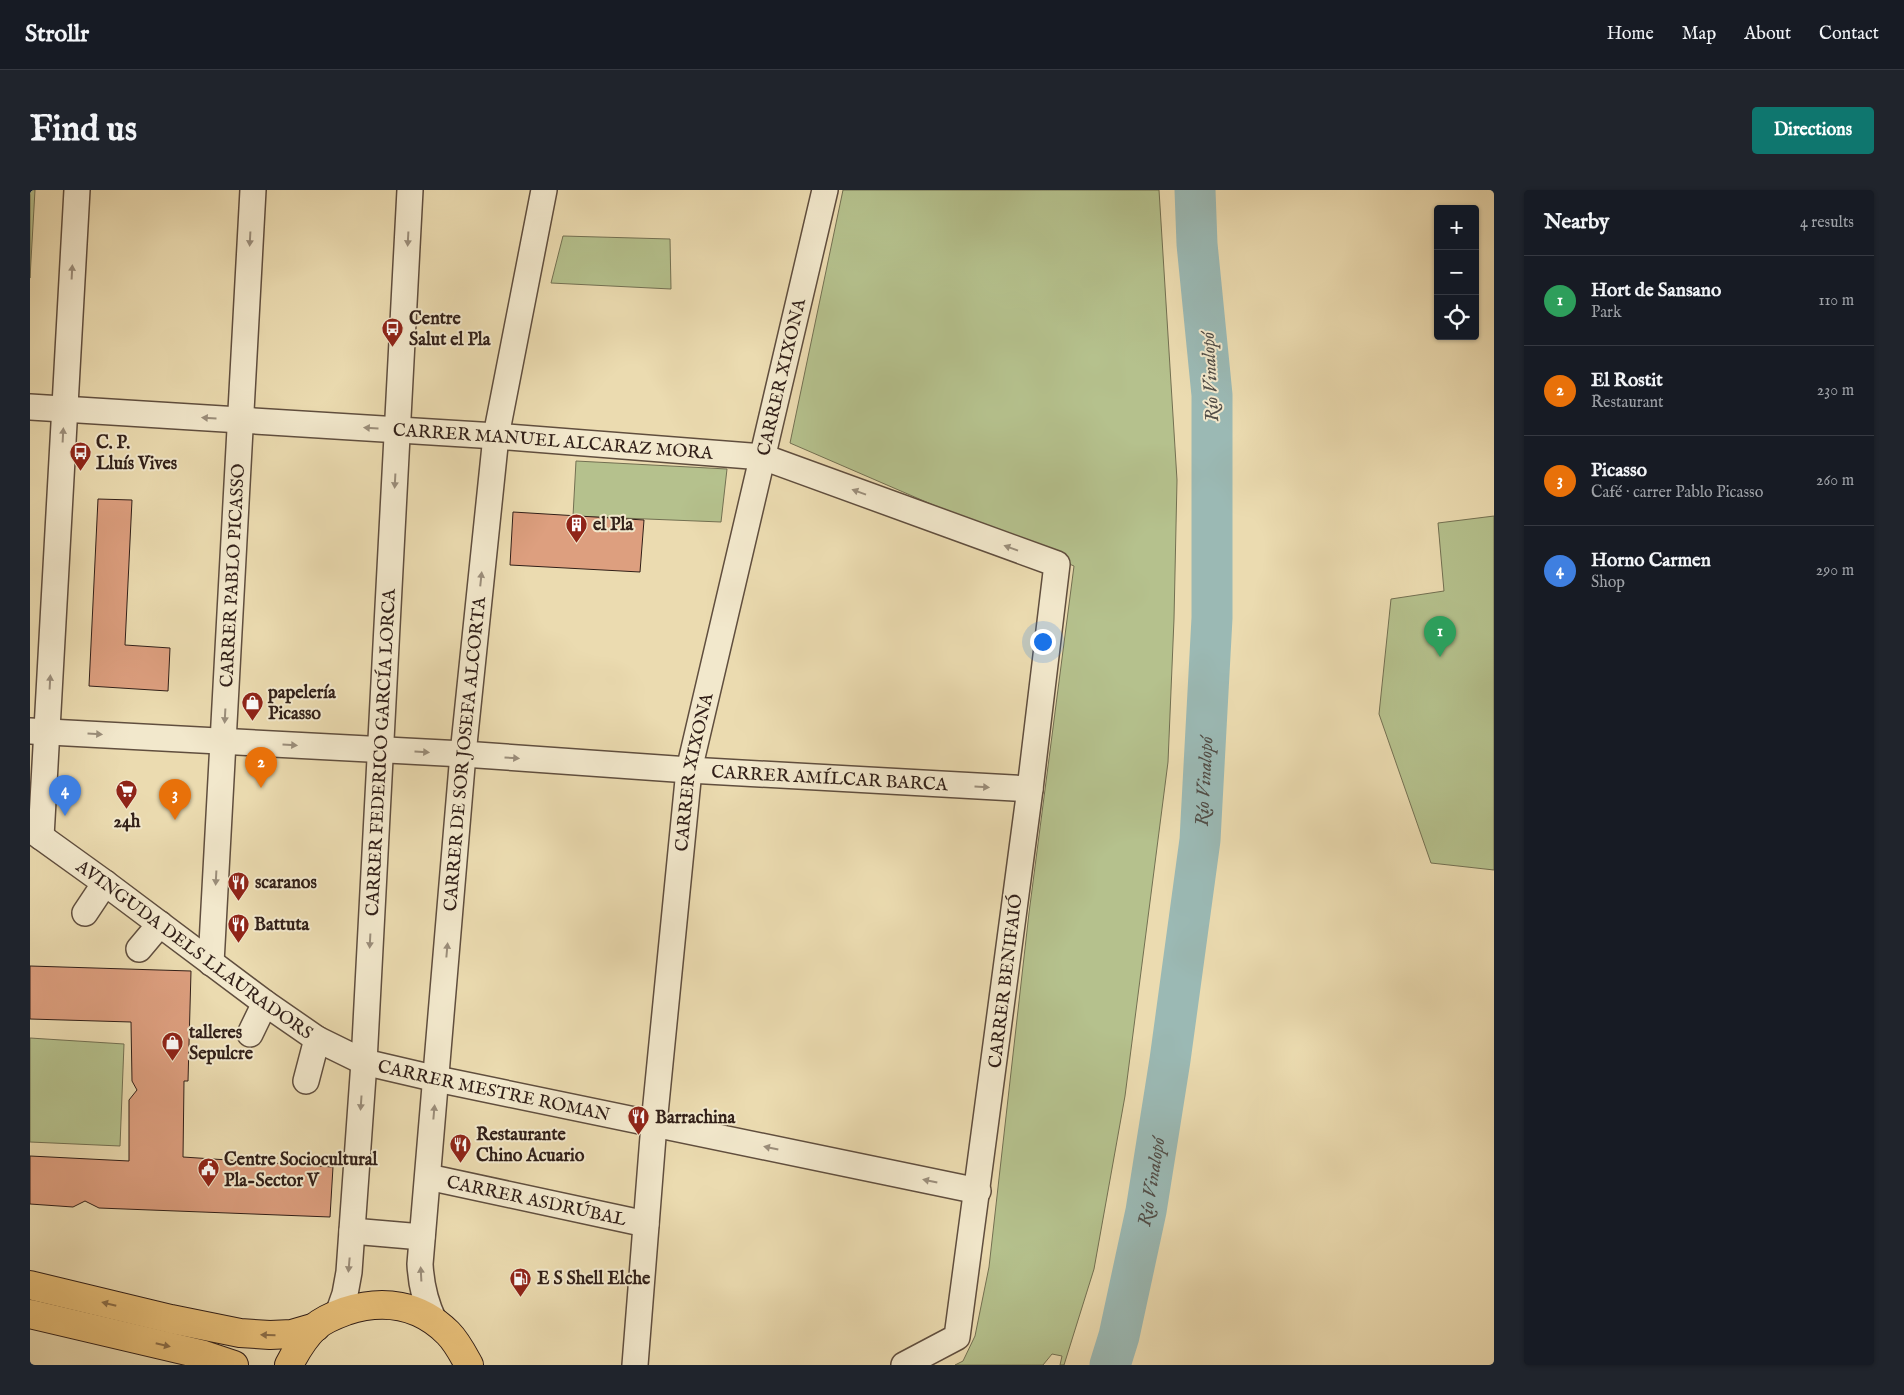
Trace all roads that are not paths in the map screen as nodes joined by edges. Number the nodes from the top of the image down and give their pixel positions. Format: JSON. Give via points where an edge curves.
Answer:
{"nodes":[{"id":1,"x":76,"y":190,"type":"edge"},
{"id":2,"x":253,"y":190,"type":"edge"},
{"id":3,"x":410,"y":190,"type":"edge"},
{"id":4,"x":544,"y":190,"type":"edge"},
{"id":5,"x":825,"y":190,"type":"edge"},
{"id":6,"x":30,"y":408,"type":"edge"},
{"id":7,"x":64,"y":408,"type":"junction"},
{"id":8,"x":241,"y":420,"type":"junction"},
{"id":9,"x":397,"y":430,"type":"junction"},
{"id":10,"x":496,"y":436,"type":"junction"},
{"id":11,"x":763,"y":457,"type":"junction"},
{"id":12,"x":1057,"y":564,"type":"joint"},
{"id":13,"x":38,"y":731,"type":"edge"},
{"id":14,"x":224,"y":742,"type":"junction"},
{"id":15,"x":380,"y":750,"type":"junction"},
{"id":16,"x":463,"y":754,"type":"junction"},
{"id":17,"x":689,"y":770,"type":"junction"},
{"id":18,"x":1030,"y":789,"type":"junction"},
{"id":19,"x":35,"y":833,"type":"edge"},
{"id":20,"x":105,"y":883,"type":"junction"},
{"id":21,"x":85,"y":912,"type":"dead end"},
{"id":22,"x":160,"y":924,"type":"junction"},
{"id":23,"x":139,"y":949,"type":"dead end"},
{"id":24,"x":211,"y":963,"type":"junction"},
{"id":25,"x":265,"y":1003,"type":"junction"},
{"id":26,"x":250,"y":1034,"type":"dead end"},
{"id":27,"x":317,"y":1038,"type":"junction"},
{"id":28,"x":364,"y":1062,"type":"junction"},
{"id":29,"x":437,"y":1079,"type":"junction"},
{"id":30,"x":306,"y":1081,"type":"dead end"},
{"id":31,"x":654,"y":1124,"type":"junction"},
{"id":32,"x":428,"y":1177,"type":"junction"},
{"id":33,"x":978,"y":1191,"type":"junction"},
{"id":34,"x":646,"y":1224,"type":"junction"},
{"id":35,"x":352,"y":1230,"type":"junction"},
{"id":36,"x":422,"y":1237,"type":"junction"},
{"id":37,"x":30,"y":1285,"type":"edge"},
{"id":38,"x":30,"y":1314,"type":"edge"},
{"id":39,"x":327,"y":1320,"type":"junction"},
{"id":40,"x":434,"y":1321,"type":"junction"},
{"id":41,"x":234,"y":1365,"type":"edge"},
{"id":42,"x":289,"y":1365,"type":"edge"},
{"id":43,"x":469,"y":1365,"type":"edge"},
{"id":44,"x":635,"y":1365,"type":"edge"},
{"id":45,"x":904,"y":1365,"type":"edge"}],
"edges":[{"from":7,"to":1,"type":"street","one_way":true},
{"from":2,"to":8,"type":"street","name":"CARRER PABLO PICASSO","one_way":true},
{"from":3,"to":9,"type":"street","name":"CARRER FEDERICO GARCÍA LORCA","one_way":true},
{"from":4,"to":10,"type":"street","name":"CARRER DE SOR JOSEFA ALCORTA"},
{"from":5,"to":11,"type":"street","name":"CARRER XIXONA"},
{"from":6,"to":7,"type":"street","name":"CARRER MANUEL ALCARAZ MORA"},
{"from":8,"to":7,"type":"street","name":"CARRER MANUEL ALCARAZ MORA","one_way":true},
{"from":13,"to":7,"type":"street","one_way":true},
{"from":9,"to":8,"type":"street","name":"CARRER MANUEL ALCARAZ MORA","one_way":true},
{"from":8,"to":14,"type":"street","name":"CARRER PABLO PICASSO","one_way":true},
{"from":9,"to":10,"type":"street","name":"CARRER MANUEL ALCARAZ MORA"},
{"from":9,"to":15,"type":"street","name":"CARRER FEDERICO GARCÍA LORCA","one_way":true},
{"from":10,"to":11,"type":"street","name":"CARRER MANUEL ALCARAZ MORA"},
{"from":16,"to":10,"type":"street","name":"CARRER DE SOR JOSEFA ALCORTA","one_way":true},
{"from":12,"to":11,"type":"street","name":"CARRER MANUEL ALCARAZ MORA","one_way":true},
{"from":11,"to":17,"type":"street","name":"CARRER XIXONA"},
{"from":12,"to":18,"type":"street","name":"CARRER BENIFAIÓ"},
{"from":13,"to":14,"type":"street","name":"CARRER AMÍLCAR BARCA","one_way":true},
{"from":13,"to":19,"type":"street"},
{"from":14,"to":15,"type":"street","name":"CARRER AMÍLCAR BARCA","one_way":true},
{"from":14,"to":24,"type":"street","name":"CARRER PABLO PICASSO","one_way":true},
{"from":15,"to":16,"type":"street","name":"CARRER AMÍLCAR BARCA","one_way":true},
{"from":15,"to":28,"type":"street","name":"CARRER FEDERICO GARCÍA LORCA","one_way":true},
{"from":16,"to":17,"type":"street","name":"CARRER AMÍLCAR BARCA","one_way":true},
{"from":29,"to":16,"type":"street","name":"CARRER DE SOR JOSEFA ALCORTA","one_way":true},
{"from":17,"to":18,"type":"street","name":"CARRER AMÍLCAR BARCA","one_way":true},
{"from":17,"to":31,"type":"street","name":"CARRER XIXONA"},
{"from":18,"to":33,"type":"street","name":"CARRER BENIFAIÓ"},
{"from":19,"to":20,"type":"street","name":"AVINGUDA DELS LLAURADORS"},
{"from":20,"to":21,"type":"street"},
{"from":20,"to":22,"type":"street","name":"AVINGUDA DELS LLAURADORS"},
{"from":22,"to":23,"type":"street"},
{"from":22,"to":24,"type":"street","name":"AVINGUDA DELS LLAURADORS"},
{"from":24,"to":25,"type":"street","name":"AVINGUDA DELS LLAURADORS"},
{"from":25,"to":26,"type":"street"},
{"from":25,"to":27,"type":"street","name":"AVINGUDA DELS LLAURADORS"},
{"from":27,"to":28,"type":"street","name":"AVINGUDA DELS LLAURADORS"},
{"from":27,"to":30,"type":"street"},
{"from":28,"to":29,"type":"street","name":"CARRER MESTRE ROMAN"},
{"from":28,"to":35,"type":"street","name":"CARRER FEDERICO GARCÍA LORCA","one_way":true},
{"from":29,"to":31,"type":"street","name":"CARRER MESTRE ROMAN"},
{"from":32,"to":29,"type":"street","name":"CARRER DE SOR JOSEFA ALCORTA","one_way":true},
{"from":33,"to":31,"type":"street","name":"CARRER MESTRE ROMAN","one_way":true},
{"from":31,"to":34,"type":"street","name":"CARRER XIXONA"},
{"from":32,"to":34,"type":"street","name":"CARRER ASDRÚBAL"},
{"from":32,"to":36,"type":"street","name":"CARRER DE SOR JOSEFA ALCORTA"},
{"from":33,"to":45,"type":"street","name":"CARRER BENIFAIÓ","via":[[957,1337]]},
{"from":34,"to":44,"type":"street","name":"CARRER XIXONA"},
{"from":35,"to":36,"type":"street"},
{"from":35,"to":39,"type":"street","name":"CARRER FEDERICO GARCÍA LORCA","one_way":true,"via":[[345,1294]]},
{"from":40,"to":36,"type":"street","name":"CARRER DE SOR JOSEFA ALCORTA","one_way":true,"via":[[421,1284]]},
{"from":39,"to":37,"type":"main road","one_way":true,"via":[[292,1334],[240,1333]]},
{"from":38,"to":41,"type":"main road","one_way":true,"via":[[204,1354]]},
{"from":39,"to":40,"type":"main road","via":[[365,1305],[389,1304],[412,1310]]},
{"from":39,"to":42,"type":"main road","via":[[299,1346]]},
{"from":40,"to":43,"type":"main road","via":[[461,1349]]}]}
